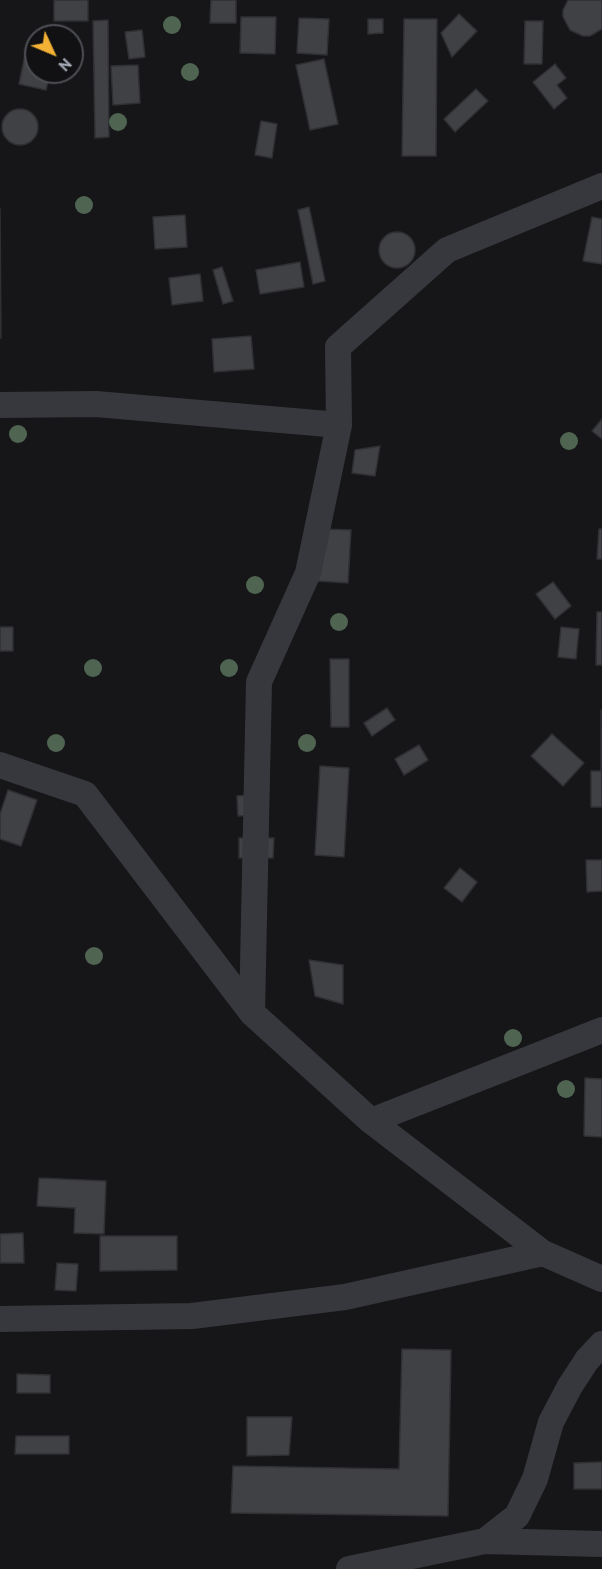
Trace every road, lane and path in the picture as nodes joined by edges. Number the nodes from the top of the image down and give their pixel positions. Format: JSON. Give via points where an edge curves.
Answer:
{"nodes":[{"id":1,"x":602,"y":186,"type":"edge"},
{"id":2,"x":0,"y":405,"type":"edge"},
{"id":3,"x":339,"y":425,"type":"junction"},
{"id":4,"x":0,"y":765,"type":"edge"},
{"id":5,"x":252,"y":1013,"type":"junction"},
{"id":6,"x":602,"y":1030,"type":"edge"},
{"id":7,"x":371,"y":1121,"type":"junction"},
{"id":8,"x":543,"y":1253,"type":"junction"},
{"id":9,"x":602,"y":1279,"type":"edge"},
{"id":10,"x":0,"y":1319,"type":"edge"},
{"id":11,"x":602,"y":1344,"type":"edge"},
{"id":12,"x":485,"y":1541,"type":"junction"},
{"id":13,"x":602,"y":1544,"type":"edge"},
{"id":14,"x":349,"y":1569,"type":"edge"}],
"edges":[{"from":1,"to":3,"type":"street","via":[[447,250],[338,347]]},
{"from":2,"to":3,"type":"street","via":[[96,404]]},
{"from":3,"to":5,"type":"street","via":[[308,573],[259,682]]},
{"from":4,"to":5,"type":"street","via":[[85,794]]},
{"from":5,"to":7,"type":"street"},
{"from":6,"to":7,"type":"street"},
{"from":7,"to":8,"type":"street"},
{"from":8,"to":9,"type":"street"},
{"from":8,"to":10,"type":"street","via":[[345,1297],[192,1316]]},
{"from":11,"to":12,"type":"street","via":[[587,1360],[551,1422],[535,1479],[517,1516]]},
{"from":12,"to":13,"type":"street"},
{"from":12,"to":14,"type":"street"}]}
